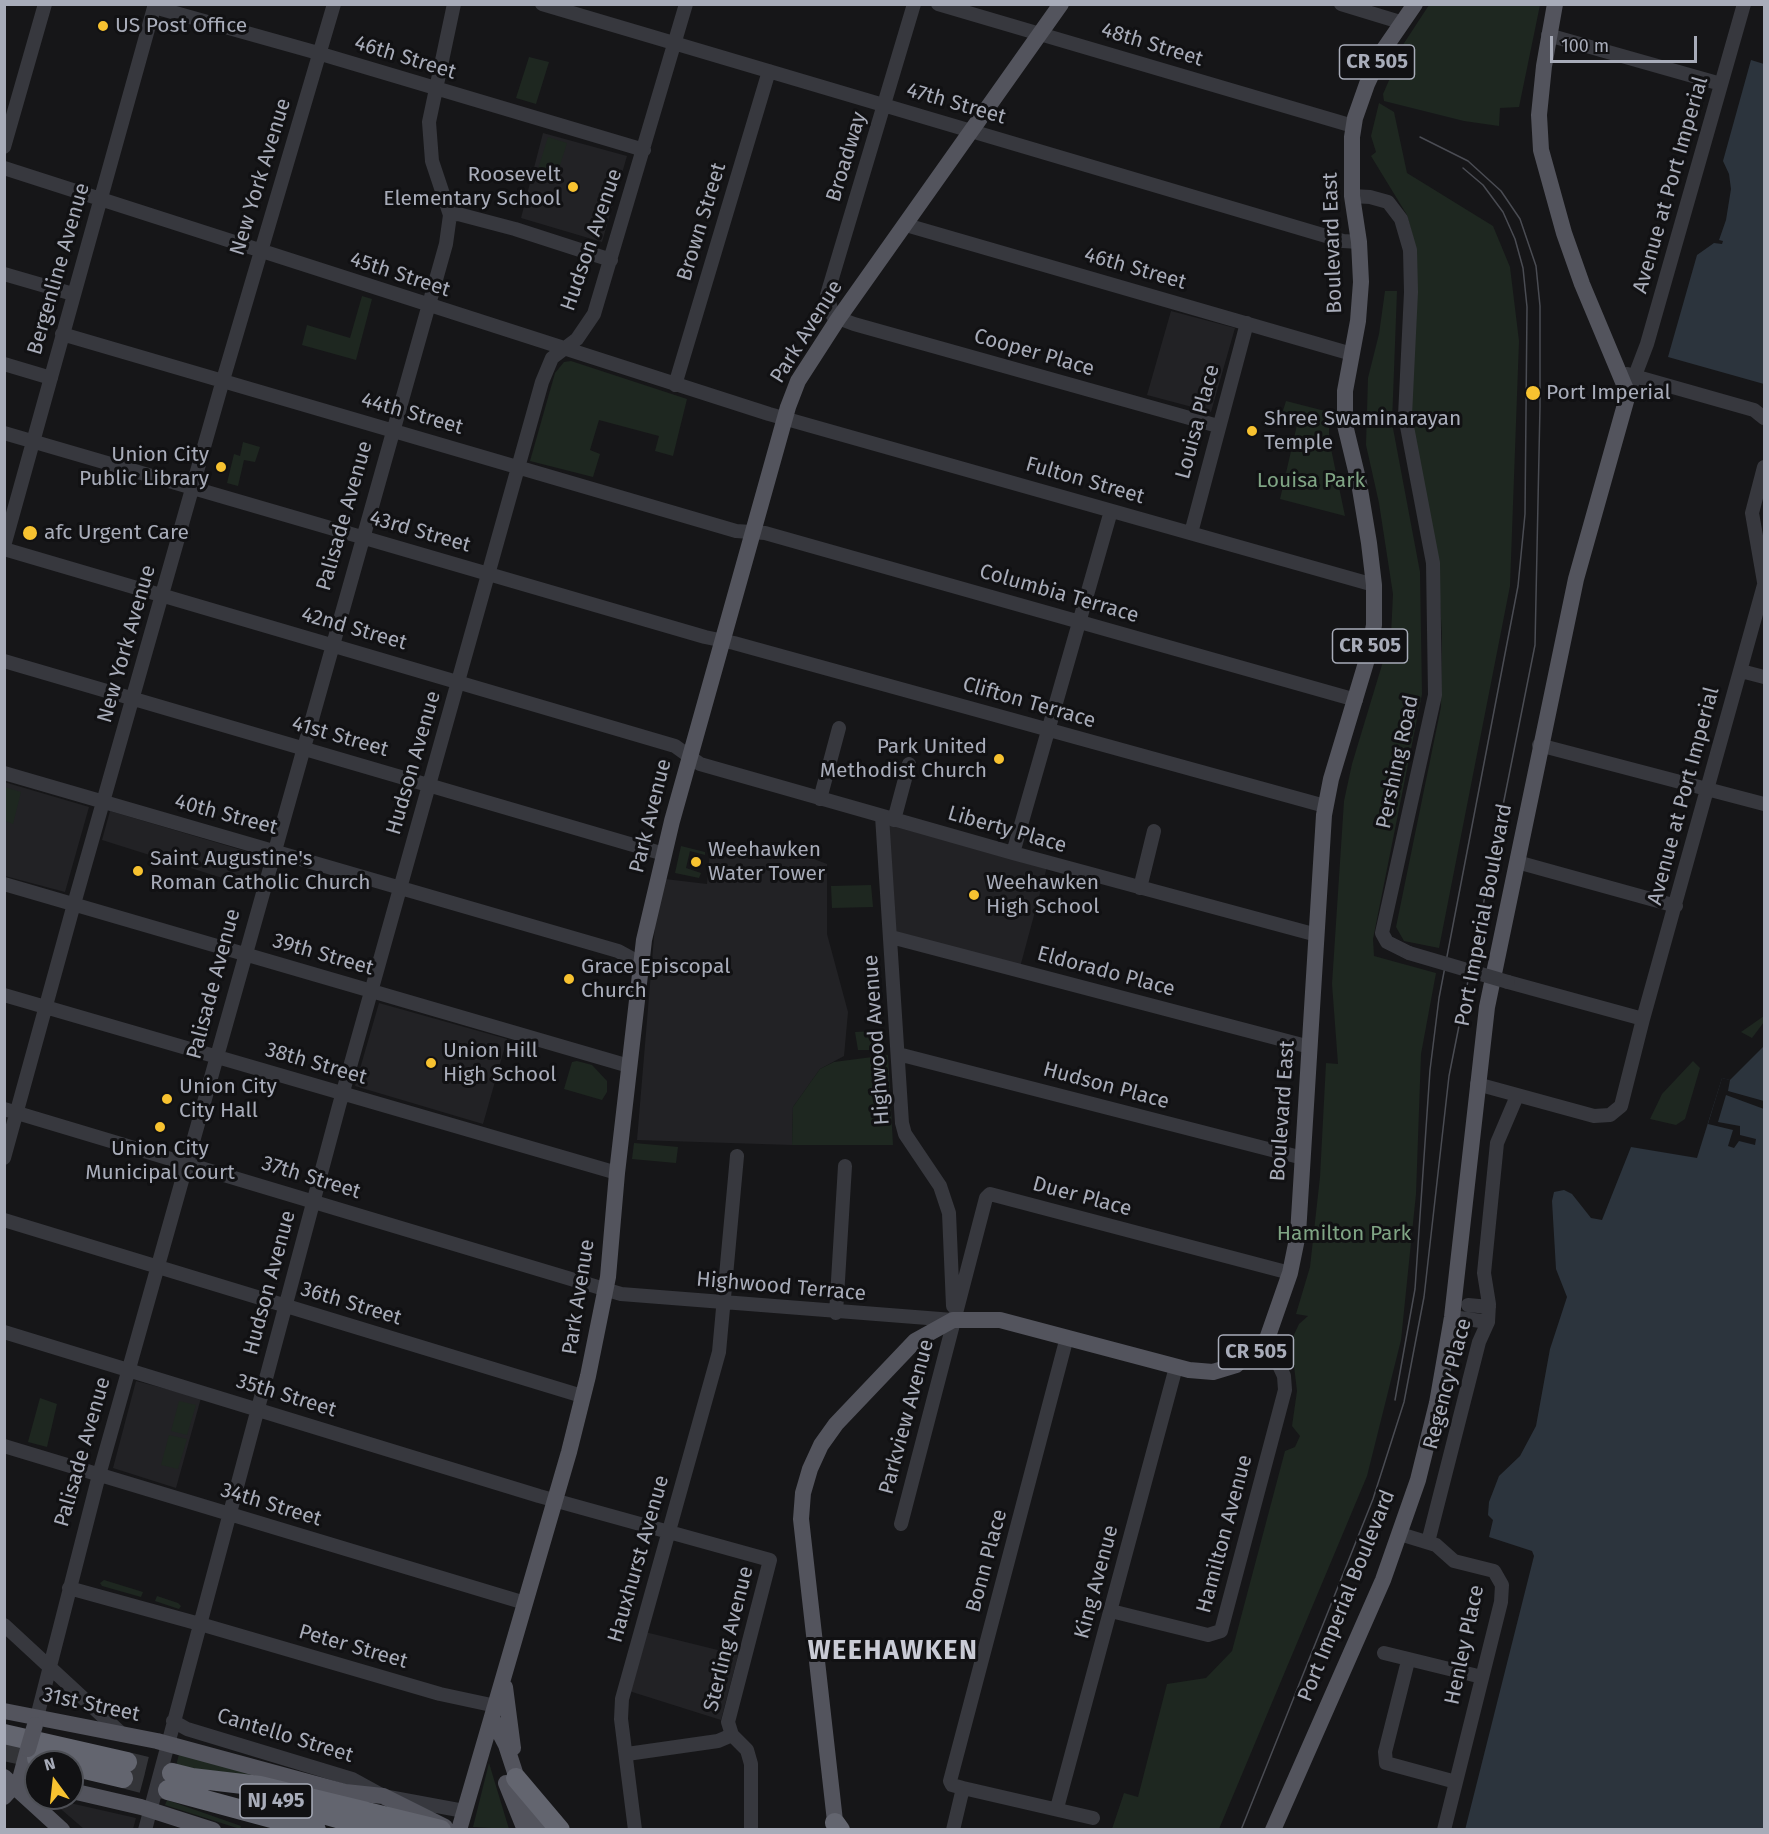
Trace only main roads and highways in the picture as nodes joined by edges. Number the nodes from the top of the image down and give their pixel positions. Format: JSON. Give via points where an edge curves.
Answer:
{"nodes":[{"id":1,"x":1061,"y":4,"type":"edge"},
{"id":2,"x":1415,"y":4,"type":"edge"},
{"id":3,"x":1555,"y":4,"type":"edge"},
{"id":4,"x":504,"y":1680,"type":"junction"},
{"id":5,"x":4,"y":1711,"type":"edge"},
{"id":6,"x":494,"y":1712,"type":"junction"},
{"id":7,"x":36,"y":1721,"type":"junction"},
{"id":8,"x":4,"y":1734,"type":"edge"},
{"id":9,"x":168,"y":1744,"type":"joint"},
{"id":10,"x":39,"y":1750,"type":"edge"},
{"id":11,"x":58,"y":1750,"type":"edge"},
{"id":12,"x":84,"y":1758,"type":"edge"},
{"id":13,"x":84,"y":1767,"type":"edge"},
{"id":14,"x":192,"y":1778,"type":"junction"},
{"id":15,"x":516,"y":1778,"type":"junction"},
{"id":16,"x":14,"y":1783,"type":"edge"},
{"id":17,"x":84,"y":1794,"type":"edge"},
{"id":18,"x":207,"y":1800,"type":"junction"},
{"id":19,"x":837,"y":1827,"type":"edge"},
{"id":20,"x":62,"y":1830,"type":"edge"},
{"id":21,"x":213,"y":1830,"type":"edge"},
{"id":22,"x":268,"y":1830,"type":"edge"},
{"id":23,"x":316,"y":1830,"type":"edge"},
{"id":24,"x":380,"y":1830,"type":"edge"},
{"id":25,"x":441,"y":1830,"type":"edge"},
{"id":26,"x":450,"y":1830,"type":"edge"},
{"id":27,"x":459,"y":1830,"type":"edge"},
{"id":28,"x":525,"y":1830,"type":"edge"},
{"id":29,"x":538,"y":1830,"type":"edge"},
{"id":30,"x":560,"y":1830,"type":"edge"},
{"id":31,"x":1273,"y":1830,"type":"edge"}],
"edges":[{"from":1,"to":4,"type":"main road","name":"Park Avenue","via":[[838,320],[798,381],[784,419],[690,755],[644,940],[605,1290],[582,1396]]},
{"from":2,"to":19,"type":"main road","name":"Boulevard East","number":"CR 505","via":[[1400,22],[1366,84],[1353,126],[1352,196],[1360,282],[1344,391],[1345,425],[1359,483],[1374,585],[1374,625],[1325,806],[1298,1234],[1290,1274],[1267,1339],[1236,1365],[1213,1372],[1176,1367],[1000,1320],[953,1320],[915,1341],[842,1417],[817,1452],[803,1493],[801,1519]]},
{"from":3,"to":31,"type":"main road","name":"Port Imperial Boulevard","via":[[1539,115],[1541,150],[1581,284],[1628,374],[1628,394],[1579,570],[1539,745],[1487,1006],[1452,1317],[1419,1480],[1400,1534]]},
{"from":4,"to":6,"type":"main road","name":"Park Avenue"},
{"from":4,"to":15,"type":"main road"},
{"from":5,"to":7,"type":"main road","name":"31st Street"},
{"from":6,"to":15,"type":"main road"},
{"from":6,"to":27,"type":"main road","name":"Park Avenue"},
{"from":6,"to":28,"type":"main road","name":"Park Avenue","via":[[505,1780]]},
{"from":7,"to":9,"type":"main road","name":"31st Street"},
{"from":7,"to":10,"type":"main road","name":"Palisade Avenue","bridge":true},
{"from":8,"to":11,"type":"highway"},
{"from":9,"to":26,"type":"main road","name":"Cantello Street","via":[[345,1792],[383,1796]]},
{"from":12,"to":13,"type":"highway","via":[[125,1770]]},
{"from":14,"to":18,"type":"highway","number":"NJ 495","via":[[170,1781]]},
{"from":14,"to":24,"type":"highway","number":"NJ 495"},
{"from":14,"to":25,"type":"highway","via":[[260,1786]]},
{"from":15,"to":29,"type":"main road"},
{"from":15,"to":30,"type":"highway"},
{"from":16,"to":20,"type":"main road"},
{"from":17,"to":21,"type":"main road"},
{"from":18,"to":22,"type":"highway"},
{"from":18,"to":23,"type":"highway","number":"NJ 495"}]}
